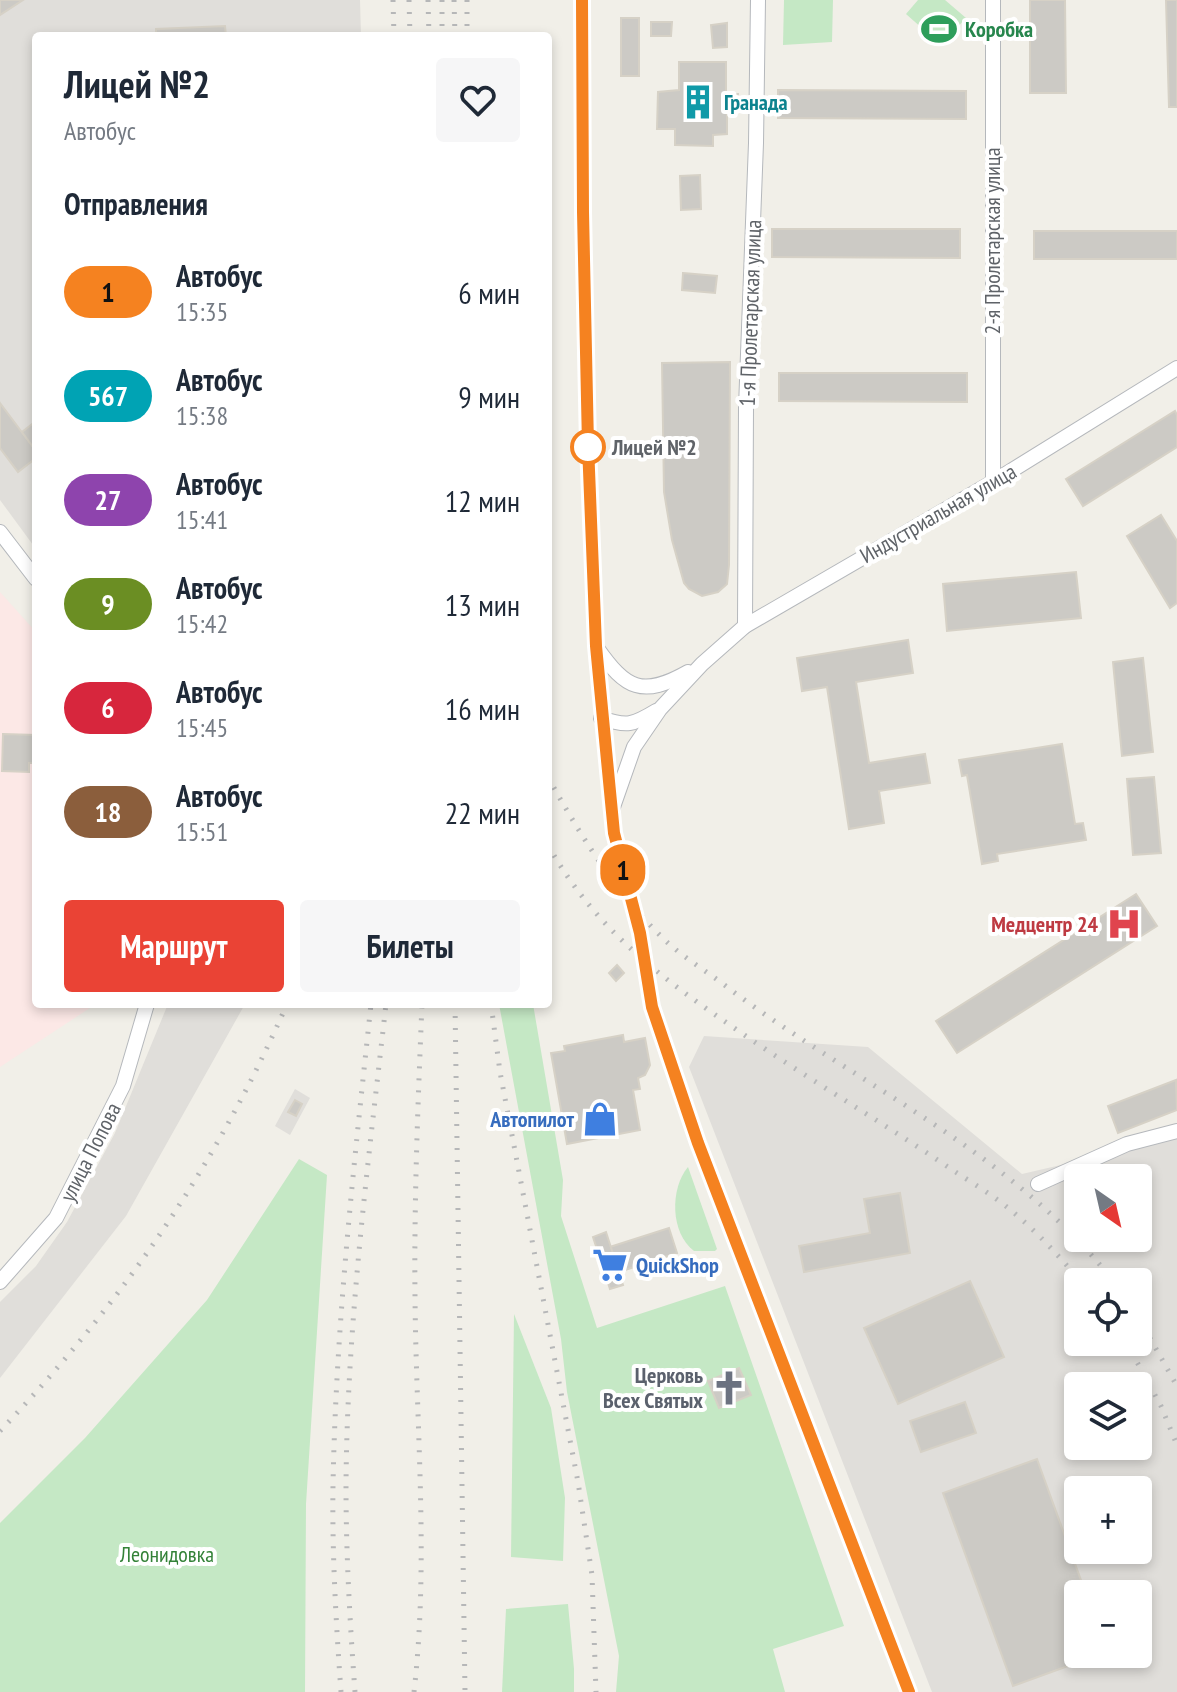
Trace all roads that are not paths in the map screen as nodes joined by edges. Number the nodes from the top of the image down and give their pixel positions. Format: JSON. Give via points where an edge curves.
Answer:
{"nodes":[{"id":1,"x":582,"y":0,"type":"edge"},
{"id":2,"x":758,"y":0,"type":"edge"},
{"id":3,"x":993,"y":0,"type":"edge"},
{"id":4,"x":1177,"y":368,"type":"edge"},
{"id":5,"x":993,"y":482,"type":"junction"},
{"id":6,"x":0,"y":532,"type":"edge"},
{"id":7,"x":32,"y":574,"type":"edge"},
{"id":8,"x":745,"y":626,"type":"junction"},
{"id":9,"x":596,"y":646,"type":"junction"},
{"id":10,"x":702,"y":664,"type":"junction"},
{"id":11,"x":660,"y":709,"type":"junction"},
{"id":12,"x":601,"y":718,"type":"junction"},
{"id":13,"x":610,"y":814,"type":"junction"},
{"id":14,"x":146,"y":1008,"type":"edge"},
{"id":15,"x":1177,"y":1131,"type":"edge"},
{"id":16,"x":1038,"y":1184,"type":"dead end"},
{"id":17,"x":0,"y":1282,"type":"edge"},
{"id":18,"x":909,"y":1692,"type":"edge"}],
"edges":[{"from":1,"to":9,"type":"street"},
{"from":2,"to":8,"type":"street","name":"1-я Пролетарская улица"},
{"from":3,"to":5,"type":"street","name":"2-я Пролетарская улица"},
{"from":4,"to":5,"type":"street","name":"Индустриальная улица"},
{"from":5,"to":8,"type":"street","name":"Индустриальная улица"},
{"from":6,"to":7,"type":"street"},
{"from":8,"to":10,"type":"street","name":"Индустриальная улица"},
{"from":9,"to":10,"type":"street","name":"Индустриальная улица","via":[[624,682],[637,685],[656,687]]},
{"from":9,"to":12,"type":"street"},
{"from":10,"to":11,"type":"street","name":"Индустриальная улица"},
{"from":11,"to":12,"type":"street","name":"Индустриальная улица","via":[[630,724]]},
{"from":11,"to":13,"type":"street","name":"Индустриальная улица","via":[[634,747]]},
{"from":12,"to":13,"type":"street"},
{"from":13,"to":18,"type":"street","via":[[640,933],[652,1007],[698,1143]]},
{"from":14,"to":17,"type":"street","name":"улица Попова","via":[[123,1086],[56,1218]]},
{"from":15,"to":16,"type":"street","via":[[1127,1144]]}]}
